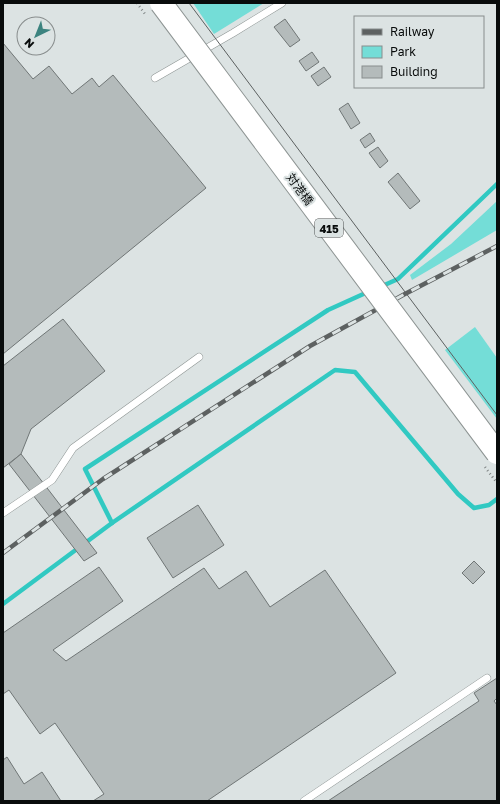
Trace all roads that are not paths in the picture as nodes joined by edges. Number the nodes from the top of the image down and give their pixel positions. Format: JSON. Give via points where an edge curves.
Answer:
{"nodes":[{"id":1,"x":161,"y":3,"type":"edge"},
{"id":2,"x":282,"y":3,"type":"edge"},
{"id":3,"x":155,"y":78,"type":"dead end"},
{"id":4,"x":200,"y":357,"type":"dead end"},
{"id":5,"x":497,"y":453,"type":"edge"},
{"id":6,"x":3,"y":513,"type":"edge"},
{"id":7,"x":487,"y":678,"type":"dead end"},
{"id":8,"x":304,"y":801,"type":"edge"}],
"edges":[{"from":1,"to":5,"type":"highway","name":"対港橋","number":"415","bridge":true},
{"from":2,"to":3,"type":"lane"},
{"from":4,"to":6,"type":"lane","via":[[72,448],[52,480]]},
{"from":7,"to":8,"type":"lane"}]}
